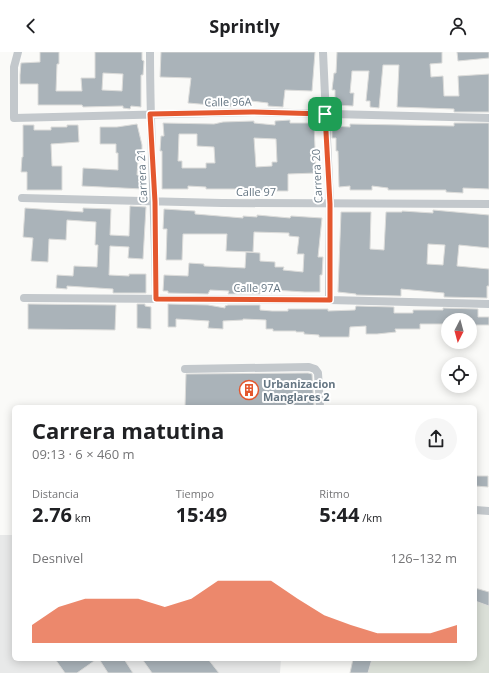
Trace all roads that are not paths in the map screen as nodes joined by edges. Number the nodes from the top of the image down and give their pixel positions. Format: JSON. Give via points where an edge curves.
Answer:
{"nodes":[{"id":1,"x":18,"y":52,"type":"edge"},
{"id":2,"x":150,"y":52,"type":"edge"},
{"id":3,"x":323,"y":52,"type":"edge"},
{"id":4,"x":150,"y":114,"type":"junction"},
{"id":5,"x":325,"y":114,"type":"junction"},
{"id":6,"x":489,"y":118,"type":"edge"},
{"id":7,"x":22,"y":198,"type":"dead end"},
{"id":8,"x":155,"y":202,"type":"junction"},
{"id":9,"x":330,"y":204,"type":"junction"},
{"id":10,"x":489,"y":204,"type":"edge"},
{"id":11,"x":24,"y":298,"type":"dead end"},
{"id":12,"x":156,"y":299,"type":"junction"},
{"id":13,"x":330,"y":300,"type":"junction"},
{"id":14,"x":489,"y":304,"type":"edge"},
{"id":15,"x":185,"y":368,"type":"dead end"},
{"id":16,"x":320,"y":405,"type":"edge"},
{"id":17,"x":477,"y":510,"type":"edge"},
{"id":18,"x":489,"y":511,"type":"edge"}],
"edges":[{"from":1,"to":4,"type":"street","name":"Calle 96A","via":[[14,67],[14,118]]},
{"from":2,"to":4,"type":"street","name":"Carrera 21"},
{"from":3,"to":5,"type":"street","name":"Carrera 20"},
{"from":4,"to":5,"type":"street","name":"Calle 96A"},
{"from":4,"to":8,"type":"street","name":"Carrera 21"},
{"from":5,"to":6,"type":"street","name":"Calle 96A"},
{"from":5,"to":9,"type":"street","name":"Carrera 20"},
{"from":7,"to":8,"type":"street","name":"Calle 97"},
{"from":8,"to":9,"type":"street","name":"Calle 97"},
{"from":8,"to":12,"type":"street","name":"Carrera 21"},
{"from":9,"to":10,"type":"street","name":"Calle 97"},
{"from":9,"to":13,"type":"street","name":"Carrera 20"},
{"from":11,"to":12,"type":"street","name":"Calle 97A"},
{"from":12,"to":13,"type":"street","name":"Calle 97A"},
{"from":13,"to":14,"type":"street","name":"Calle 97A"},
{"from":15,"to":16,"type":"street","via":[[309,367],[315,369],[318,374]]},
{"from":17,"to":18,"type":"street"}]}
